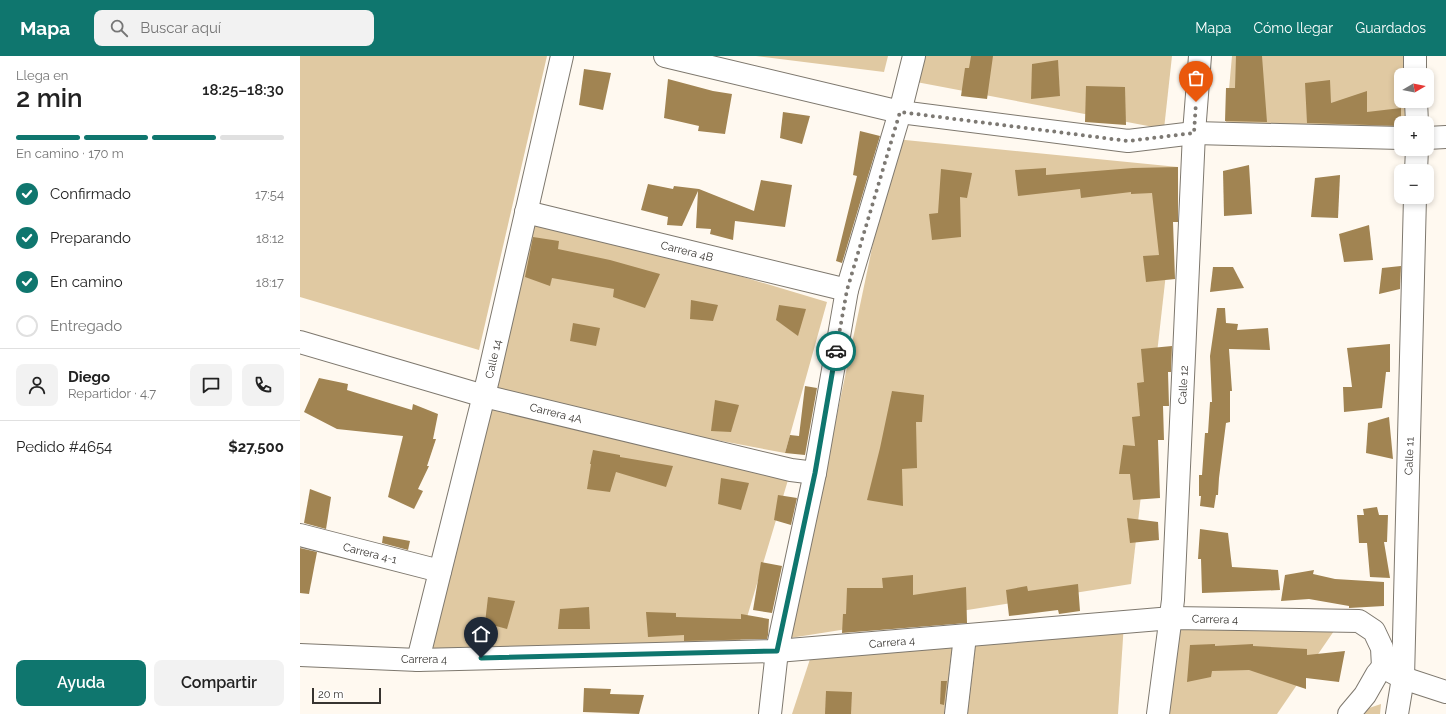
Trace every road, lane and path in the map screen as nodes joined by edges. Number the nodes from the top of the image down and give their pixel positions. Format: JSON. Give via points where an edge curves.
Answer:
{"nodes":[{"id":1,"x":562,"y":56,"type":"edge"},
{"id":2,"x":665,"y":56,"type":"edge"},
{"id":3,"x":914,"y":56,"type":"edge"},
{"id":4,"x":1200,"y":56,"type":"edge"},
{"id":5,"x":1415,"y":56,"type":"edge"},
{"id":6,"x":1415,"y":68,"type":"edge"},
{"id":7,"x":900,"y":112,"type":"junction"},
{"id":8,"x":1194,"y":133,"type":"junction"},
{"id":9,"x":1446,"y":137,"type":"edge"},
{"id":10,"x":1394,"y":138,"type":"edge"},
{"id":11,"x":1434,"y":138,"type":"edge"},
{"id":12,"x":1415,"y":204,"type":"edge"},
{"id":13,"x":526,"y":212,"type":"junction"},
{"id":14,"x":847,"y":290,"type":"junction"},
{"id":15,"x":300,"y":342,"type":"edge"},
{"id":16,"x":484,"y":396,"type":"junction"},
{"id":17,"x":815,"y":473,"type":"junction"},
{"id":18,"x":300,"y":535,"type":"edge"},
{"id":19,"x":440,"y":571,"type":"junction"},
{"id":20,"x":1172,"y":618,"type":"junction"},
{"id":21,"x":966,"y":636,"type":"junction"},
{"id":22,"x":777,"y":651,"type":"junction"},
{"id":23,"x":300,"y":655,"type":"edge"},
{"id":24,"x":418,"y":660,"type":"junction"},
{"id":25,"x":1383,"y":667,"type":"junction"},
{"id":26,"x":1402,"y":678,"type":"junction"},
{"id":27,"x":1446,"y":692,"type":"edge"},
{"id":28,"x":770,"y":714,"type":"edge"},
{"id":29,"x":956,"y":714,"type":"edge"},
{"id":30,"x":1158,"y":714,"type":"edge"},
{"id":31,"x":1349,"y":714,"type":"edge"},
{"id":32,"x":1397,"y":714,"type":"edge"}],
"edges":[{"from":1,"to":13,"type":"street","name":"Calle 14"},
{"from":2,"to":7,"type":"street"},
{"from":3,"to":7,"type":"street"},
{"from":4,"to":8,"type":"street","name":"Calle 12"},
{"from":5,"to":6,"type":"street"},
{"from":7,"to":8,"type":"street","via":[[1128,141]]},
{"from":7,"to":14,"type":"street"},
{"from":8,"to":10,"type":"street"},
{"from":8,"to":20,"type":"street","name":"Calle 12"},
{"from":9,"to":11,"type":"street"},
{"from":12,"to":26,"type":"street","name":"Calle 11"},
{"from":13,"to":14,"type":"street","name":"Carrera 4B"},
{"from":13,"to":16,"type":"street","name":"Calle 14"},
{"from":14,"to":17,"type":"street"},
{"from":15,"to":16,"type":"street","name":"Carrera 4A"},
{"from":16,"to":17,"type":"street","name":"Carrera 4A","via":[[791,470]]},
{"from":16,"to":19,"type":"street","name":"Calle 14"},
{"from":17,"to":22,"type":"street"},
{"from":18,"to":19,"type":"street","name":"Carrera 4-1"},
{"from":19,"to":24,"type":"street","name":"Calle 14"},
{"from":20,"to":21,"type":"street","name":"Carrera 4"},
{"from":20,"to":25,"type":"street","name":"Carrera 4","via":[[1359,621],[1374,631],[1382,648]]},
{"from":20,"to":30,"type":"street","name":"Calle 12"},
{"from":21,"to":22,"type":"street","name":"Carrera 4"},
{"from":21,"to":29,"type":"street"},
{"from":22,"to":24,"type":"street","name":"Carrera 4"},
{"from":22,"to":28,"type":"street"},
{"from":23,"to":24,"type":"street","name":"Carrera 4"},
{"from":25,"to":26,"type":"street"},
{"from":25,"to":31,"type":"street"},
{"from":26,"to":27,"type":"street"},
{"from":26,"to":32,"type":"street","name":"Calle 11"}]}
